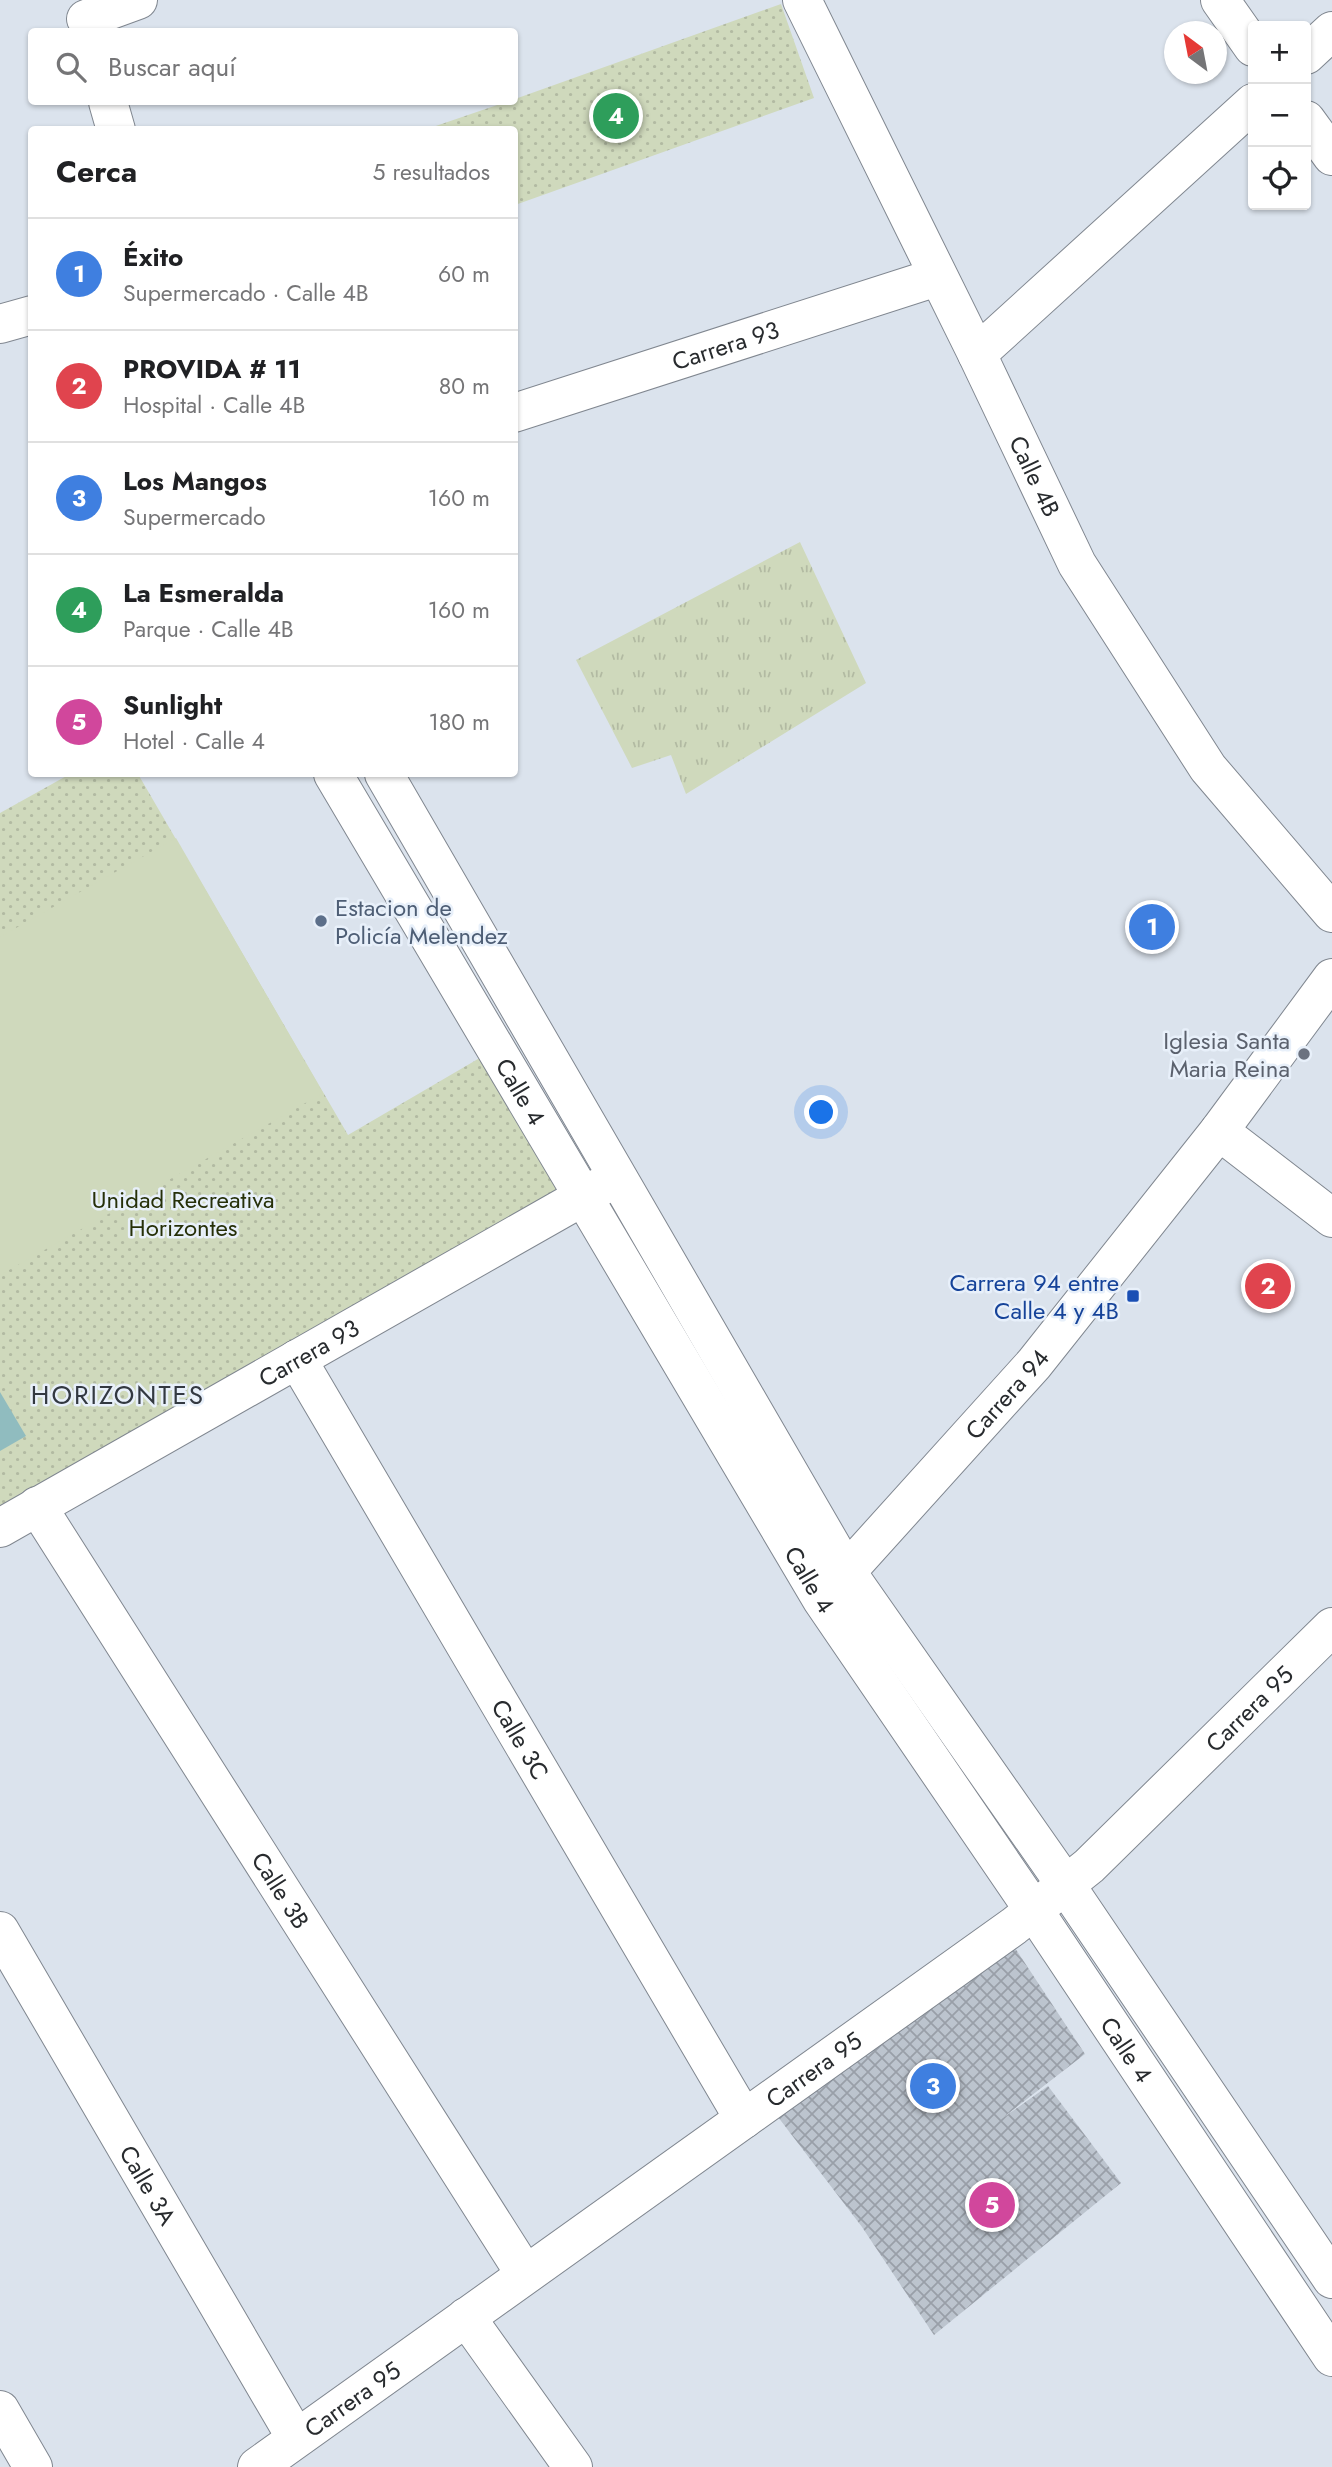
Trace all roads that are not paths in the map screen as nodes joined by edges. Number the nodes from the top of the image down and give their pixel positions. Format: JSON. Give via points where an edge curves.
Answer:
{"nodes":[{"id":1,"x":138,"y":0,"type":"edge"},
{"id":2,"x":802,"y":0,"type":"edge"},
{"id":3,"x":1220,"y":0,"type":"edge"},
{"id":4,"x":85,"y":17,"type":"edge"},
{"id":5,"x":1332,"y":31,"type":"edge"},
{"id":6,"x":1248,"y":40,"type":"edge"},
{"id":7,"x":1311,"y":50,"type":"edge"},
{"id":8,"x":109,"y":105,"type":"edge"},
{"id":9,"x":1248,"y":108,"type":"edge"},
{"id":10,"x":115,"y":126,"type":"edge"},
{"id":11,"x":1311,"y":127,"type":"edge"},
{"id":12,"x":1332,"y":156,"type":"edge"},
{"id":13,"x":937,"y":277,"type":"junction"},
{"id":14,"x":28,"y":317,"type":"edge"},
{"id":15,"x":0,"y":324,"type":"edge"},
{"id":16,"x":977,"y":354,"type":"junction"},
{"id":17,"x":518,"y":412,"type":"edge"},
{"id":18,"x":335,"y":777,"type":"edge"},
{"id":19,"x":386,"y":777,"type":"edge"},
{"id":20,"x":1332,"y":913,"type":"edge"},
{"id":21,"x":1332,"y":978,"type":"edge"},
{"id":22,"x":1219,"y":1130,"type":"junction"},
{"id":23,"x":618,"y":1177,"type":"junction"},
{"id":24,"x":583,"y":1196,"type":"junction"},
{"id":25,"x":1332,"y":1218,"type":"edge"},
{"id":26,"x":297,"y":1359,"type":"junction"},
{"id":27,"x":37,"y":1507,"type":"junction"},
{"id":28,"x":0,"y":1528,"type":"edge"},
{"id":29,"x":846,"y":1571,"type":"junction"},
{"id":30,"x":822,"y":1600,"type":"junction"},
{"id":31,"x":1332,"y":1627,"type":"edge"},
{"id":32,"x":1065,"y":1884,"type":"junction"},
{"id":33,"x":1033,"y":1909,"type":"junction"},
{"id":34,"x":0,"y":1931,"type":"edge"},
{"id":35,"x":744,"y":2119,"type":"junction"},
{"id":36,"x":525,"y":2274,"type":"junction"},
{"id":37,"x":1332,"y":2279,"type":"edge"},
{"id":38,"x":466,"y":2317,"type":"junction"},
{"id":39,"x":1332,"y":2357,"type":"edge"},
{"id":40,"x":0,"y":2410,"type":"edge"},
{"id":41,"x":296,"y":2438,"type":"junction"},
{"id":42,"x":33,"y":2467,"type":"edge"},
{"id":43,"x":257,"y":2467,"type":"edge"},
{"id":44,"x":573,"y":2467,"type":"edge"}],
"edges":[{"from":1,"to":4,"type":"street"},
{"from":2,"to":13,"type":"street","name":"Calle 4B"},
{"from":3,"to":6,"type":"street"},
{"from":5,"to":7,"type":"street"},
{"from":8,"to":10,"type":"street"},
{"from":9,"to":16,"type":"street"},
{"from":11,"to":12,"type":"street"},
{"from":13,"to":16,"type":"street","name":"Calle 4B"},
{"from":13,"to":17,"type":"street","name":"Carrera 93"},
{"from":14,"to":15,"type":"street"},
{"from":16,"to":20,"type":"street","name":"Calle 4B","via":[[1077,564],[1133,653],[1208,768]]},
{"from":18,"to":24,"type":"street","name":"Calle 4"},
{"from":19,"to":23,"type":"street","name":"Calle 4"},
{"from":21,"to":22,"type":"street","name":"Carrera 94"},
{"from":22,"to":25,"type":"street"},
{"from":22,"to":29,"type":"street","name":"Carrera 94","via":[[1034,1364]]},
{"from":23,"to":24,"type":"street","name":"Carrera 93"},
{"from":23,"to":29,"type":"street","name":"Calle 4"},
{"from":24,"to":26,"type":"street","name":"Carrera 93"},
{"from":24,"to":30,"type":"street","name":"Calle 4"},
{"from":26,"to":27,"type":"street","name":"Carrera 93"},
{"from":26,"to":35,"type":"street","name":"Calle 3C"},
{"from":27,"to":28,"type":"street","name":"Carrera 93"},
{"from":27,"to":36,"type":"street","name":"Calle 3B"},
{"from":29,"to":30,"type":"street","name":"Carrera 94"},
{"from":29,"to":32,"type":"street","name":"Calle 4"},
{"from":30,"to":33,"type":"street","name":"Calle 4"},
{"from":31,"to":32,"type":"street","name":"Carrera 95","via":[[1089,1866]]},
{"from":32,"to":33,"type":"street","name":"Carrera 95"},
{"from":32,"to":37,"type":"street","name":"Calle 4"},
{"from":33,"to":35,"type":"street","name":"Carrera 95"},
{"from":33,"to":39,"type":"street","name":"Calle 4"},
{"from":34,"to":41,"type":"street","name":"Calle 3A"},
{"from":35,"to":36,"type":"street","name":"Carrera 95"},
{"from":36,"to":38,"type":"street","name":"Carrera 95"},
{"from":38,"to":41,"type":"street","name":"Carrera 95"},
{"from":38,"to":44,"type":"street"},
{"from":40,"to":42,"type":"street"},
{"from":41,"to":43,"type":"street","name":"Carrera 95"}]}
